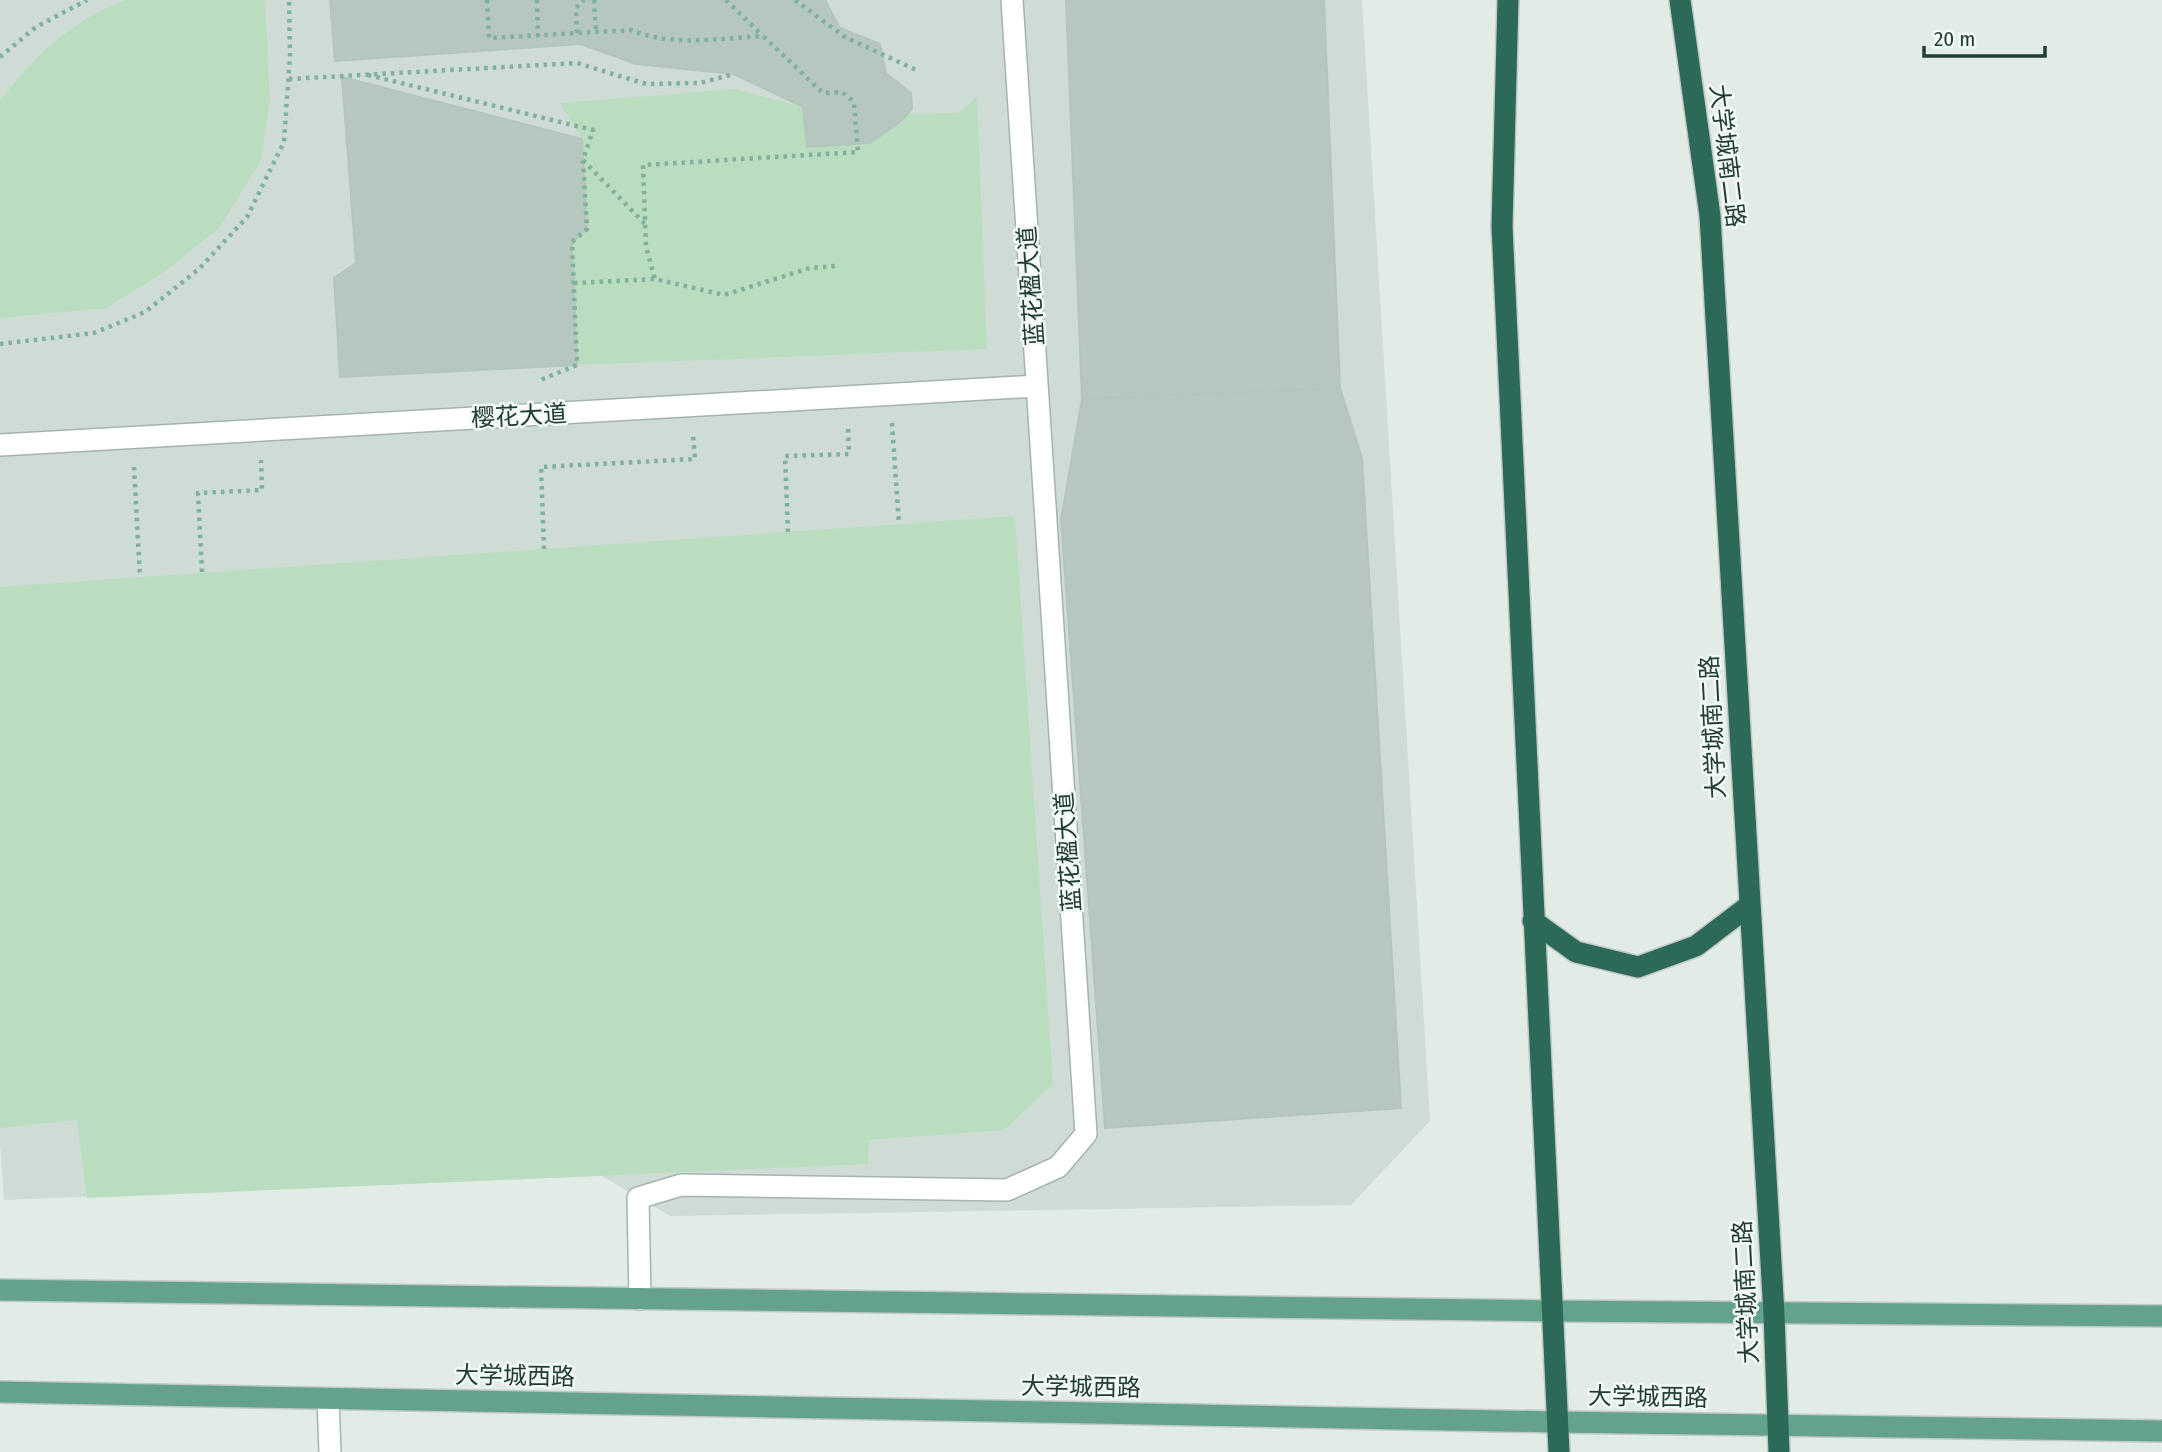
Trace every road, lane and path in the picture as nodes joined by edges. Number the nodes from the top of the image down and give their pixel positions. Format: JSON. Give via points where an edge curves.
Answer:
{"nodes":[{"id":1,"x":86,"y":0,"type":"edge"},
{"id":2,"x":289,"y":0,"type":"edge"},
{"id":3,"x":488,"y":0,"type":"edge"},
{"id":4,"x":537,"y":0,"type":"edge"},
{"id":5,"x":584,"y":0,"type":"edge"},
{"id":6,"x":594,"y":0,"type":"edge"},
{"id":7,"x":726,"y":0,"type":"edge"},
{"id":8,"x":795,"y":0,"type":"edge"},
{"id":9,"x":1012,"y":0,"type":"edge"},
{"id":10,"x":1508,"y":0,"type":"edge"},
{"id":11,"x":1679,"y":0,"type":"edge"},
{"id":12,"x":596,"y":32,"type":"junction"},
{"id":13,"x":577,"y":33,"type":"junction"},
{"id":14,"x":538,"y":36,"type":"junction"},
{"id":15,"x":763,"y":36,"type":"junction"},
{"id":16,"x":0,"y":57,"type":"edge"},
{"id":17,"x":916,"y":70,"type":"dead end"},
{"id":18,"x":734,"y":74,"type":"dead end"},
{"id":19,"x":368,"y":75,"type":"junction"},
{"id":20,"x":289,"y":79,"type":"junction"},
{"id":21,"x":583,"y":160,"type":"junction"},
{"id":22,"x":646,"y":224,"type":"junction"},
{"id":23,"x":835,"y":266,"type":"dead end"},
{"id":24,"x":655,"y":279,"type":"junction"},
{"id":25,"x":574,"y":283,"type":"junction"},
{"id":26,"x":0,"y":344,"type":"edge"},
{"id":27,"x":1037,"y":386,"type":"junction"},
{"id":28,"x":890,"y":394,"type":"junction"},
{"id":29,"x":506,"y":416,"type":"junction"},
{"id":30,"x":132,"y":438,"type":"junction"},
{"id":31,"x":0,"y":445,"type":"edge"},
{"id":32,"x":849,"y":454,"type":"dead end"},
{"id":33,"x":695,"y":459,"type":"dead end"},
{"id":34,"x":262,"y":490,"type":"dead end"},
{"id":35,"x":899,"y":524,"type":"dead end"},
{"id":36,"x":788,"y":532,"type":"dead end"},
{"id":37,"x":544,"y":548,"type":"dead end"},
{"id":38,"x":202,"y":572,"type":"dead end"},
{"id":39,"x":140,"y":577,"type":"dead end"},
{"id":40,"x":1750,"y":905,"type":"junction"},
{"id":41,"x":1533,"y":922,"type":"junction"},
{"id":42,"x":0,"y":1290,"type":"edge"},
{"id":43,"x":640,"y":1299,"type":"junction"},
{"id":44,"x":1554,"y":1311,"type":"junction"},
{"id":45,"x":1774,"y":1314,"type":"junction"},
{"id":46,"x":2162,"y":1316,"type":"edge"},
{"id":47,"x":0,"y":1391,"type":"edge"},
{"id":48,"x":328,"y":1399,"type":"junction"},
{"id":49,"x":1558,"y":1422,"type":"junction"},
{"id":50,"x":1778,"y":1426,"type":"junction"},
{"id":51,"x":2162,"y":1431,"type":"edge"},
{"id":52,"x":330,"y":1452,"type":"edge"},
{"id":53,"x":1559,"y":1452,"type":"edge"},
{"id":54,"x":1779,"y":1452,"type":"edge"}],
"edges":[{"from":1,"to":16,"type":"path","via":[[36,27]]},
{"from":2,"to":20,"type":"path"},
{"from":3,"to":14,"type":"path","via":[[489,38]]},
{"from":4,"to":14,"type":"path"},
{"from":5,"to":13,"type":"path","via":[[576,8]]},
{"from":6,"to":12,"type":"path"},
{"from":7,"to":15,"type":"path"},
{"from":8,"to":17,"type":"path","via":[[845,37]]},
{"from":9,"to":27,"type":"street","name":"蓝花楹大道"},
{"from":10,"to":41,"type":"highway","via":[[1502,226]]},
{"from":11,"to":40,"type":"highway","name":"大学城南二路","via":[[1710,216]]},
{"from":12,"to":13,"type":"path"},
{"from":12,"to":15,"type":"path","via":[[632,30],[646,37],[675,39]]},
{"from":13,"to":14,"type":"path"},
{"from":15,"to":22,"type":"path","via":[[823,93],[842,92],[854,102],[858,152],[643,165]]},
{"from":18,"to":19,"type":"path","via":[[700,83],[646,84],[577,63]]},
{"from":19,"to":20,"type":"path"},
{"from":19,"to":21,"type":"path","via":[[593,130]]},
{"from":20,"to":26,"type":"path","via":[[284,142],[247,217],[199,269],[145,312],[94,333]]},
{"from":21,"to":22,"type":"path"},
{"from":21,"to":25,"type":"path","via":[[587,229],[572,242]]},
{"from":22,"to":24,"type":"path","via":[[646,247]]},
{"from":23,"to":24,"type":"path","via":[[810,268],[724,295]]},
{"from":24,"to":25,"type":"path"},
{"from":25,"to":29,"type":"path","via":[[577,365],[505,395]]},
{"from":27,"to":28,"type":"street","name":"樱花大道"},
{"from":27,"to":43,"type":"street","name":"蓝花楹大道","via":[[1086,1134],[1058,1167],[1007,1190],[681,1185],[638,1198]]},
{"from":28,"to":29,"type":"street","name":"樱花大道"},
{"from":28,"to":35,"type":"path"},
{"from":29,"to":30,"type":"street","name":"樱花大道"},
{"from":30,"to":31,"type":"street","name":"樱花大道"},
{"from":30,"to":39,"type":"path"},
{"from":32,"to":36,"type":"path","via":[[785,456]]},
{"from":33,"to":37,"type":"path","via":[[541,467]]},
{"from":34,"to":38,"type":"path","via":[[198,493]]},
{"from":40,"to":41,"type":"highway","via":[[1696,946],[1638,967],[1576,952]]},
{"from":40,"to":45,"type":"highway","name":"大学城南二路"},
{"from":41,"to":44,"type":"highway"},
{"from":42,"to":43,"type":"main road"},
{"from":43,"to":44,"type":"main road"},
{"from":44,"to":45,"type":"main road"},
{"from":44,"to":49,"type":"highway"},
{"from":45,"to":46,"type":"main road"},
{"from":45,"to":50,"type":"highway","name":"大学城南二路"},
{"from":47,"to":48,"type":"main road","name":"大学城西路"},
{"from":48,"to":49,"type":"main road","name":"大学城西路"},
{"from":48,"to":52,"type":"street"},
{"from":49,"to":50,"type":"main road","name":"大学城西路"},
{"from":49,"to":53,"type":"highway"},
{"from":50,"to":51,"type":"main road","name":"大学城西路"},
{"from":50,"to":54,"type":"highway","name":"大学城南二路"}]}
